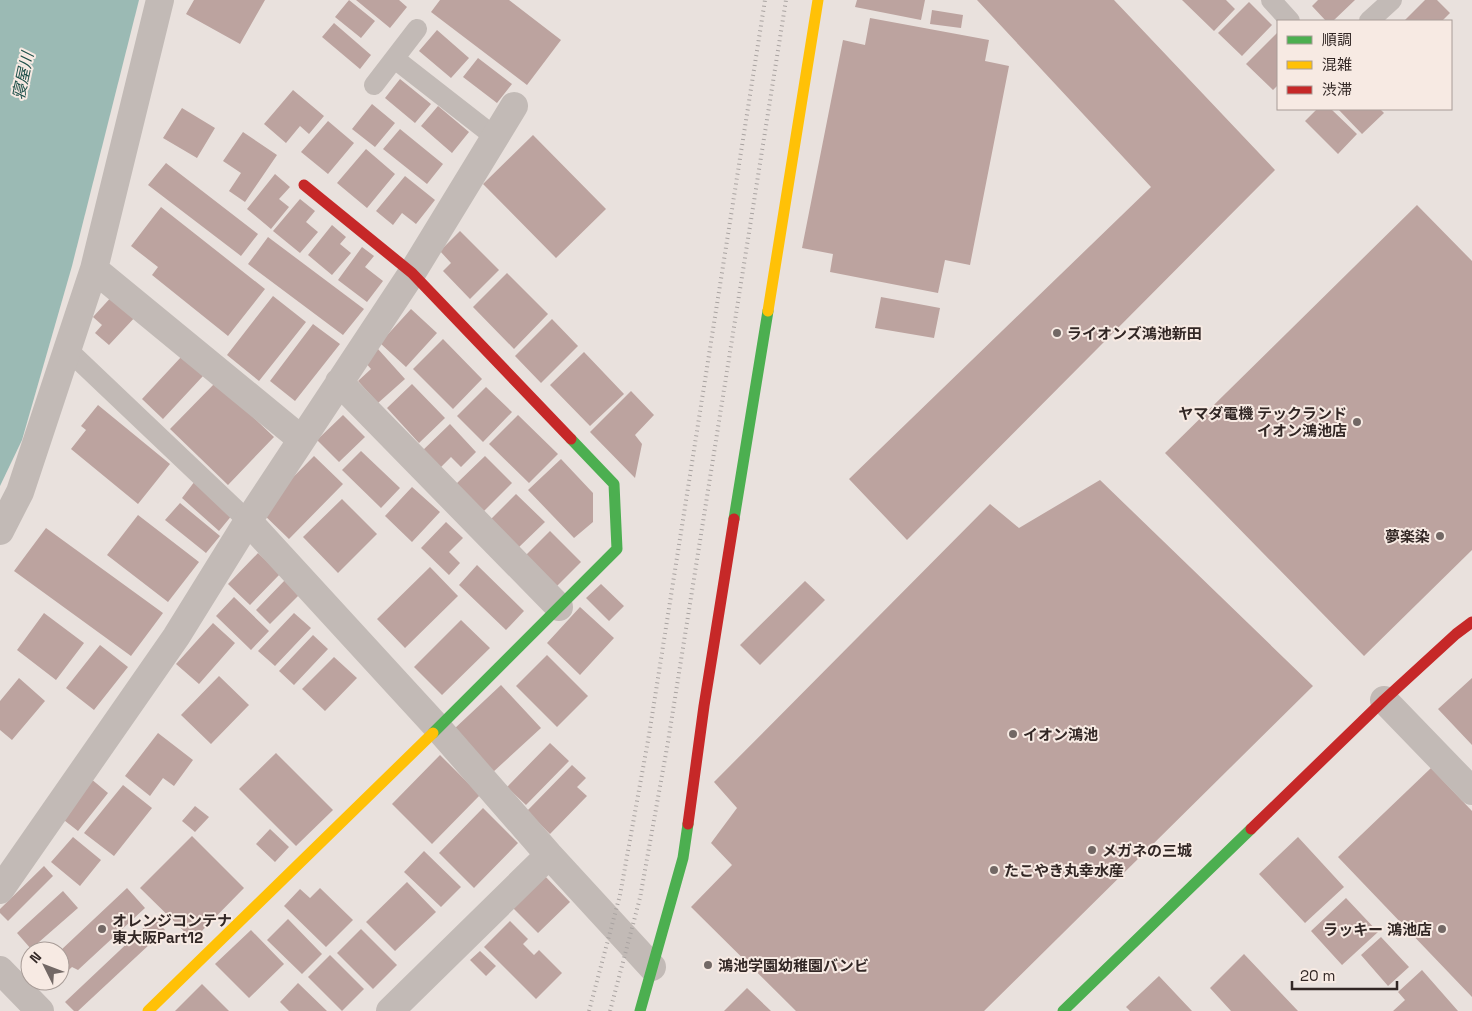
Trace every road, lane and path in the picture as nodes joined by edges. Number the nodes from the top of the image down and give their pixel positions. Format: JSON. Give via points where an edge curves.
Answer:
{"nodes":[{"id":1,"x":160,"y":0,"type":"edge"},
{"id":2,"x":818,"y":0,"type":"edge"},
{"id":3,"x":1270,"y":0,"type":"edge"},
{"id":4,"x":1392,"y":0,"type":"edge"},
{"id":5,"x":1289,"y":20,"type":"edge"},
{"id":6,"x":1370,"y":20,"type":"edge"},
{"id":7,"x":417,"y":29,"type":"dead end"},
{"id":8,"x":394,"y":59,"type":"junction"},
{"id":9,"x":374,"y":85,"type":"dead end"},
{"id":10,"x":514,"y":106,"type":"dead end"},
{"id":11,"x":495,"y":137,"type":"junction"},
{"id":12,"x":304,"y":185,"type":"dead end"},
{"id":13,"x":94,"y":269,"type":"junction"},
{"id":14,"x":412,"y":273,"type":"junction"},
{"id":15,"x":68,"y":350,"type":"junction"},
{"id":16,"x":339,"y":382,"type":"junction"},
{"id":17,"x":302,"y":439,"type":"junction"},
{"id":18,"x":248,"y":521,"type":"junction"},
{"id":19,"x":0,"y":531,"type":"edge"},
{"id":20,"x":559,"y":607,"type":"junction"},
{"id":21,"x":1472,"y":622,"type":"edge"},
{"id":22,"x":1384,"y":700,"type":"junction"},
{"id":23,"x":438,"y":728,"type":"junction"},
{"id":24,"x":1472,"y":791,"type":"edge"},
{"id":25,"x":548,"y":855,"type":"junction"},
{"id":26,"x":0,"y":890,"type":"edge"},
{"id":27,"x":652,"y":967,"type":"junction"},
{"id":28,"x":0,"y":970,"type":"edge"},
{"id":29,"x":40,"y":1011,"type":"edge"},
{"id":30,"x":148,"y":1011,"type":"edge"},
{"id":31,"x":390,"y":1011,"type":"edge"},
{"id":32,"x":640,"y":1011,"type":"edge"},
{"id":33,"x":1062,"y":1011,"type":"edge"}],
"edges":[{"from":1,"to":13,"type":"street"},
{"from":2,"to":27,"type":"street","via":[[704,706],[683,858]]},
{"from":3,"to":5,"type":"lane"},
{"from":4,"to":6,"type":"lane"},
{"from":7,"to":8,"type":"lane"},
{"from":8,"to":9,"type":"lane"},
{"from":8,"to":11,"type":"lane"},
{"from":10,"to":11,"type":"street"},
{"from":11,"to":14,"type":"street"},
{"from":12,"to":14,"type":"street"},
{"from":13,"to":15,"type":"street"},
{"from":13,"to":17,"type":"street"},
{"from":14,"to":16,"type":"street"},
{"from":14,"to":20,"type":"street","via":[[614,484],[617,549]]},
{"from":15,"to":18,"type":"lane"},
{"from":15,"to":19,"type":"street","via":[[20,492]]},
{"from":16,"to":17,"type":"street"},
{"from":16,"to":20,"type":"street"},
{"from":17,"to":18,"type":"street"},
{"from":18,"to":23,"type":"street"},
{"from":18,"to":26,"type":"street","via":[[176,637]]},
{"from":20,"to":23,"type":"street"},
{"from":21,"to":22,"type":"street"},
{"from":22,"to":24,"type":"street"},
{"from":22,"to":33,"type":"street"},
{"from":23,"to":25,"type":"street"},
{"from":23,"to":30,"type":"street"},
{"from":25,"to":27,"type":"street"},
{"from":25,"to":31,"type":"street"},
{"from":27,"to":32,"type":"street"},
{"from":28,"to":29,"type":"street"}]}
